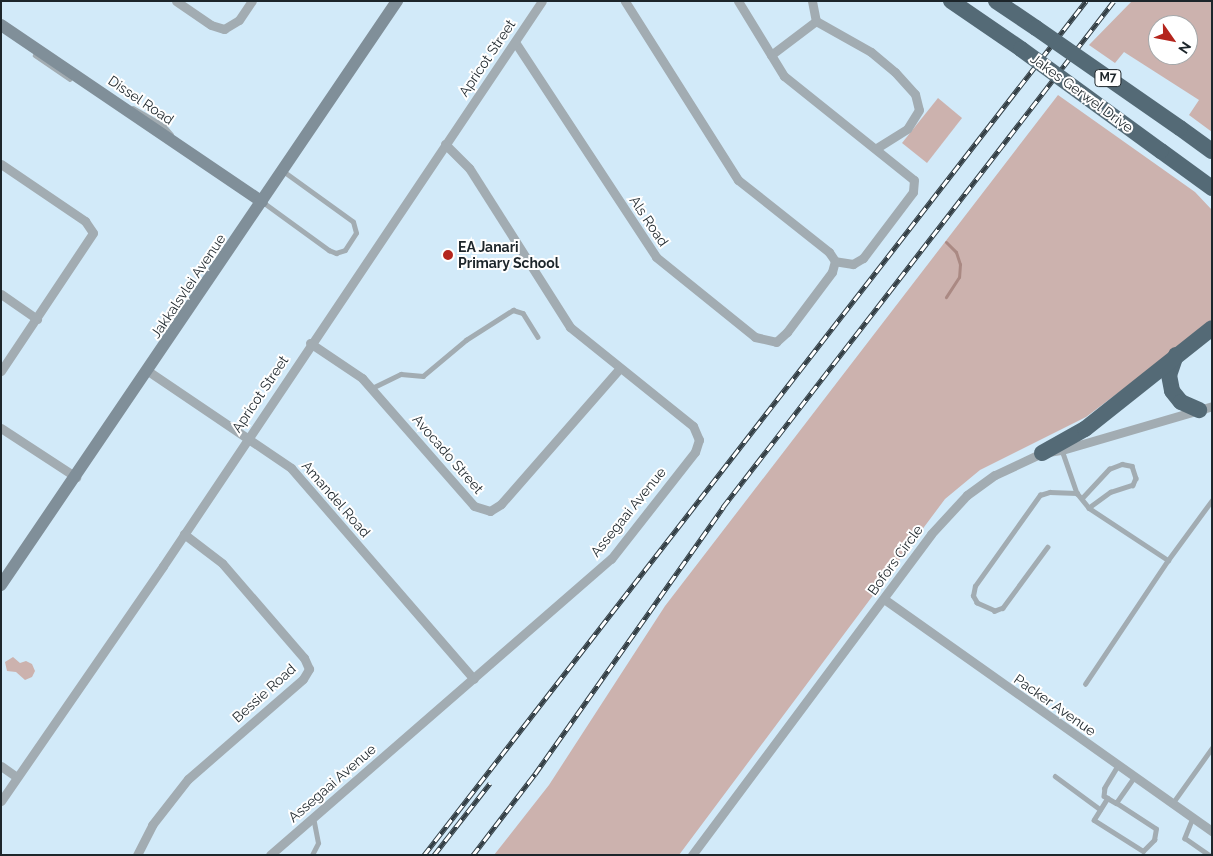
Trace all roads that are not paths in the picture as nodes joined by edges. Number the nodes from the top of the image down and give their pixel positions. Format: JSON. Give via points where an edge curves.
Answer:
{"nodes":[{"id":1,"x":176,"y":1,"type":"edge"},
{"id":2,"x":252,"y":1,"type":"edge"},
{"id":3,"x":397,"y":1,"type":"edge"},
{"id":4,"x":542,"y":1,"type":"edge"},
{"id":5,"x":625,"y":1,"type":"edge"},
{"id":6,"x":738,"y":1,"type":"edge"},
{"id":7,"x":812,"y":1,"type":"edge"},
{"id":8,"x":951,"y":1,"type":"edge"},
{"id":9,"x":996,"y":1,"type":"edge"},
{"id":10,"x":816,"y":22,"type":"junction"},
{"id":11,"x":1,"y":25,"type":"edge"},
{"id":12,"x":515,"y":42,"type":"junction"},
{"id":13,"x":771,"y":55,"type":"junction"},
{"id":14,"x":445,"y":144,"type":"junction"},
{"id":15,"x":876,"y":148,"type":"junction"},
{"id":16,"x":1212,"y":151,"type":"edge"},
{"id":17,"x":1166,"y":154,"type":"junction"},
{"id":18,"x":1,"y":164,"type":"edge"},
{"id":19,"x":283,"y":171,"type":"junction"},
{"id":20,"x":1212,"y":188,"type":"edge"},
{"id":21,"x":262,"y":202,"type":"junction"},
{"id":22,"x":1212,"y":202,"type":"edge"},
{"id":23,"x":835,"y":261,"type":"junction"},
{"id":24,"x":1,"y":294,"type":"edge"},
{"id":25,"x":36,"y":319,"type":"junction"},
{"id":26,"x":1212,"y":328,"type":"edge"},
{"id":27,"x":538,"y":337,"type":"dead end"},
{"id":28,"x":310,"y":343,"type":"junction"},
{"id":29,"x":1176,"y":355,"type":"junction"},
{"id":30,"x":619,"y":369,"type":"junction"},
{"id":31,"x":1,"y":371,"type":"edge"},
{"id":32,"x":148,"y":371,"type":"junction"},
{"id":33,"x":372,"y":388,"type":"junction"},
{"id":34,"x":1206,"y":408,"type":"edge"},
{"id":35,"x":1,"y":428,"type":"edge"},
{"id":36,"x":247,"y":438,"type":"junction"},
{"id":37,"x":1062,"y":450,"type":"junction"},
{"id":38,"x":1042,"y":453,"type":"junction"},
{"id":39,"x":76,"y":478,"type":"junction"},
{"id":40,"x":1078,"y":493,"type":"junction"},
{"id":41,"x":1082,"y":498,"type":"junction"},
{"id":42,"x":1212,"y":500,"type":"edge"},
{"id":43,"x":1090,"y":508,"type":"junction"},
{"id":44,"x":184,"y":534,"type":"junction"},
{"id":45,"x":1048,"y":547,"type":"dead end"},
{"id":46,"x":1168,"y":560,"type":"junction"},
{"id":47,"x":1,"y":586,"type":"edge"},
{"id":48,"x":884,"y":600,"type":"junction"},
{"id":49,"x":474,"y":678,"type":"junction"},
{"id":50,"x":1085,"y":684,"type":"dead end"},
{"id":51,"x":1212,"y":748,"type":"edge"},
{"id":52,"x":1,"y":766,"type":"edge"},
{"id":53,"x":1118,"y":766,"type":"junction"},
{"id":54,"x":1055,"y":776,"type":"dead end"},
{"id":55,"x":17,"y":777,"type":"junction"},
{"id":56,"x":1134,"y":777,"type":"junction"},
{"id":57,"x":1108,"y":798,"type":"junction"},
{"id":58,"x":1,"y":801,"type":"edge"},
{"id":59,"x":1116,"y":803,"type":"junction"},
{"id":60,"x":1172,"y":804,"type":"junction"},
{"id":61,"x":1100,"y":809,"type":"junction"},
{"id":62,"x":314,"y":818,"type":"junction"},
{"id":63,"x":1193,"y":818,"type":"junction"},
{"id":64,"x":1212,"y":831,"type":"edge"},
{"id":65,"x":137,"y":855,"type":"edge"},
{"id":66,"x":270,"y":855,"type":"edge"},
{"id":67,"x":312,"y":855,"type":"edge"},
{"id":68,"x":692,"y":855,"type":"edge"},
{"id":69,"x":1209,"y":855,"type":"edge"}],
"edges":[{"from":1,"to":2,"type":"street","via":[[211,25],[224,29],[239,20]]},
{"from":3,"to":19,"type":"street","name":"Jakkalsvlei Avenue"},
{"from":4,"to":12,"type":"street","name":"Apricot Street"},
{"from":5,"to":23,"type":"street","via":[[738,180],[829,252]]},
{"from":6,"to":13,"type":"street"},
{"from":7,"to":10,"type":"street"},
{"from":8,"to":17,"type":"highway","name":"Jakes Gerwel Drive","number":"M7","bridge":true},
{"from":9,"to":16,"type":"highway","name":"Jakes Gerwel Drive","number":"M7","bridge":true},
{"from":10,"to":13,"type":"street"},
{"from":10,"to":15,"type":"street","via":[[871,52],[915,94],[919,110],[907,129]]},
{"from":11,"to":21,"type":"street","name":"Dissel Road"},
{"from":12,"to":14,"type":"street","name":"Apricot Street"},
{"from":12,"to":23,"type":"street","name":"Als Road","via":[[656,257],[755,338],[776,342],[787,332],[832,272]]},
{"from":13,"to":15,"type":"street","via":[[791,82]]},
{"from":14,"to":28,"type":"street","name":"Apricot Street"},
{"from":14,"to":30,"type":"street","name":"Assegaai Avenue","via":[[469,168],[570,326]]},
{"from":15,"to":23,"type":"street","via":[[912,175],[913,192],[860,261],[844,264]]},
{"from":17,"to":20,"type":"highway","name":"Jakes Gerwel Drive","number":"M7"},
{"from":17,"to":22,"type":"highway"},
{"from":18,"to":25,"type":"street","via":[[85,221],[93,233]]},
{"from":19,"to":21,"type":"street","name":"Jakkalsvlei Avenue"},
{"from":19,"to":21,"type":"lane","via":[[353,222],[356,233],[344,250],[336,253]]},
{"from":21,"to":32,"type":"street","name":"Jakkalsvlei Avenue"},
{"from":24,"to":25,"type":"street"},
{"from":25,"to":31,"type":"street"},
{"from":26,"to":29,"type":"highway"},
{"from":27,"to":33,"type":"lane","via":[[523,313],[513,310],[466,340],[423,376],[401,374]]},
{"from":28,"to":33,"type":"street","name":"Avocado Street"},
{"from":28,"to":36,"type":"street","name":"Apricot Street"},
{"from":29,"to":34,"type":"highway","via":[[1170,376],[1172,391],[1181,402]]},
{"from":29,"to":38,"type":"highway","via":[[1080,433]]},
{"from":30,"to":33,"type":"street","name":"Avocado Street","via":[[501,504],[490,511],[474,506]]},
{"from":30,"to":49,"type":"street","name":"Assegaai Avenue","via":[[693,426],[700,440],[695,452],[611,559]]},
{"from":32,"to":36,"type":"street","name":"Amandel Road"},
{"from":32,"to":39,"type":"street","name":"Jakkalsvlei Avenue"},
{"from":34,"to":37,"type":"street","name":"Bofors Circle"},
{"from":35,"to":39,"type":"street"},
{"from":36,"to":44,"type":"street","name":"Apricot Street"},
{"from":36,"to":49,"type":"street","name":"Amandel Road","via":[[299,476]]},
{"from":37,"to":38,"type":"street","name":"Bofors Circle"},
{"from":37,"to":40,"type":"lane"},
{"from":38,"to":48,"type":"street","name":"Bofors Circle","via":[[995,475],[955,505]]},
{"from":39,"to":47,"type":"street","name":"Jakkalsvlei Avenue"},
{"from":40,"to":41,"type":"lane"},
{"from":40,"to":45,"type":"lane","via":[[1040,495],[975,586],[973,596],[977,603],[995,611],[1003,608]]},
{"from":41,"to":43,"type":"lane"},
{"from":41,"to":43,"type":"lane","via":[[1110,470],[1122,464],[1132,466],[1136,478],[1133,485],[1111,492]]},
{"from":42,"to":46,"type":"lane"},
{"from":43,"to":46,"type":"lane"},
{"from":44,"to":55,"type":"street","name":"Apricot Street"},
{"from":44,"to":65,"type":"street","name":"Bessie Road","via":[[222,563],[304,658],[309,669],[303,679],[188,779],[152,825]]},
{"from":46,"to":50,"type":"lane"},
{"from":48,"to":53,"type":"street","name":"Packer Avenue"},
{"from":48,"to":68,"type":"street","name":"Bofors Circle"},
{"from":49,"to":62,"type":"street","name":"Assegaai Avenue"},
{"from":51,"to":60,"type":"lane"},
{"from":52,"to":55,"type":"street"},
{"from":53,"to":56,"type":"street","name":"Packer Avenue"},
{"from":53,"to":57,"type":"lane","via":[[1103,790]]},
{"from":54,"to":61,"type":"lane"},
{"from":55,"to":58,"type":"street","name":"Apricot Street"},
{"from":56,"to":59,"type":"lane"},
{"from":56,"to":60,"type":"street","name":"Packer Avenue"},
{"from":57,"to":59,"type":"lane"},
{"from":57,"to":61,"type":"lane"},
{"from":59,"to":61,"type":"lane","via":[[1156,829],[1154,840],[1143,852],[1094,820]]},
{"from":60,"to":63,"type":"street","name":"Packer Avenue"},
{"from":62,"to":66,"type":"street","name":"Assegaai Avenue"},
{"from":62,"to":67,"type":"lane","via":[[318,843]]},
{"from":63,"to":64,"type":"street","name":"Packer Avenue"},
{"from":63,"to":69,"type":"lane","via":[[1184,838]]}]}
